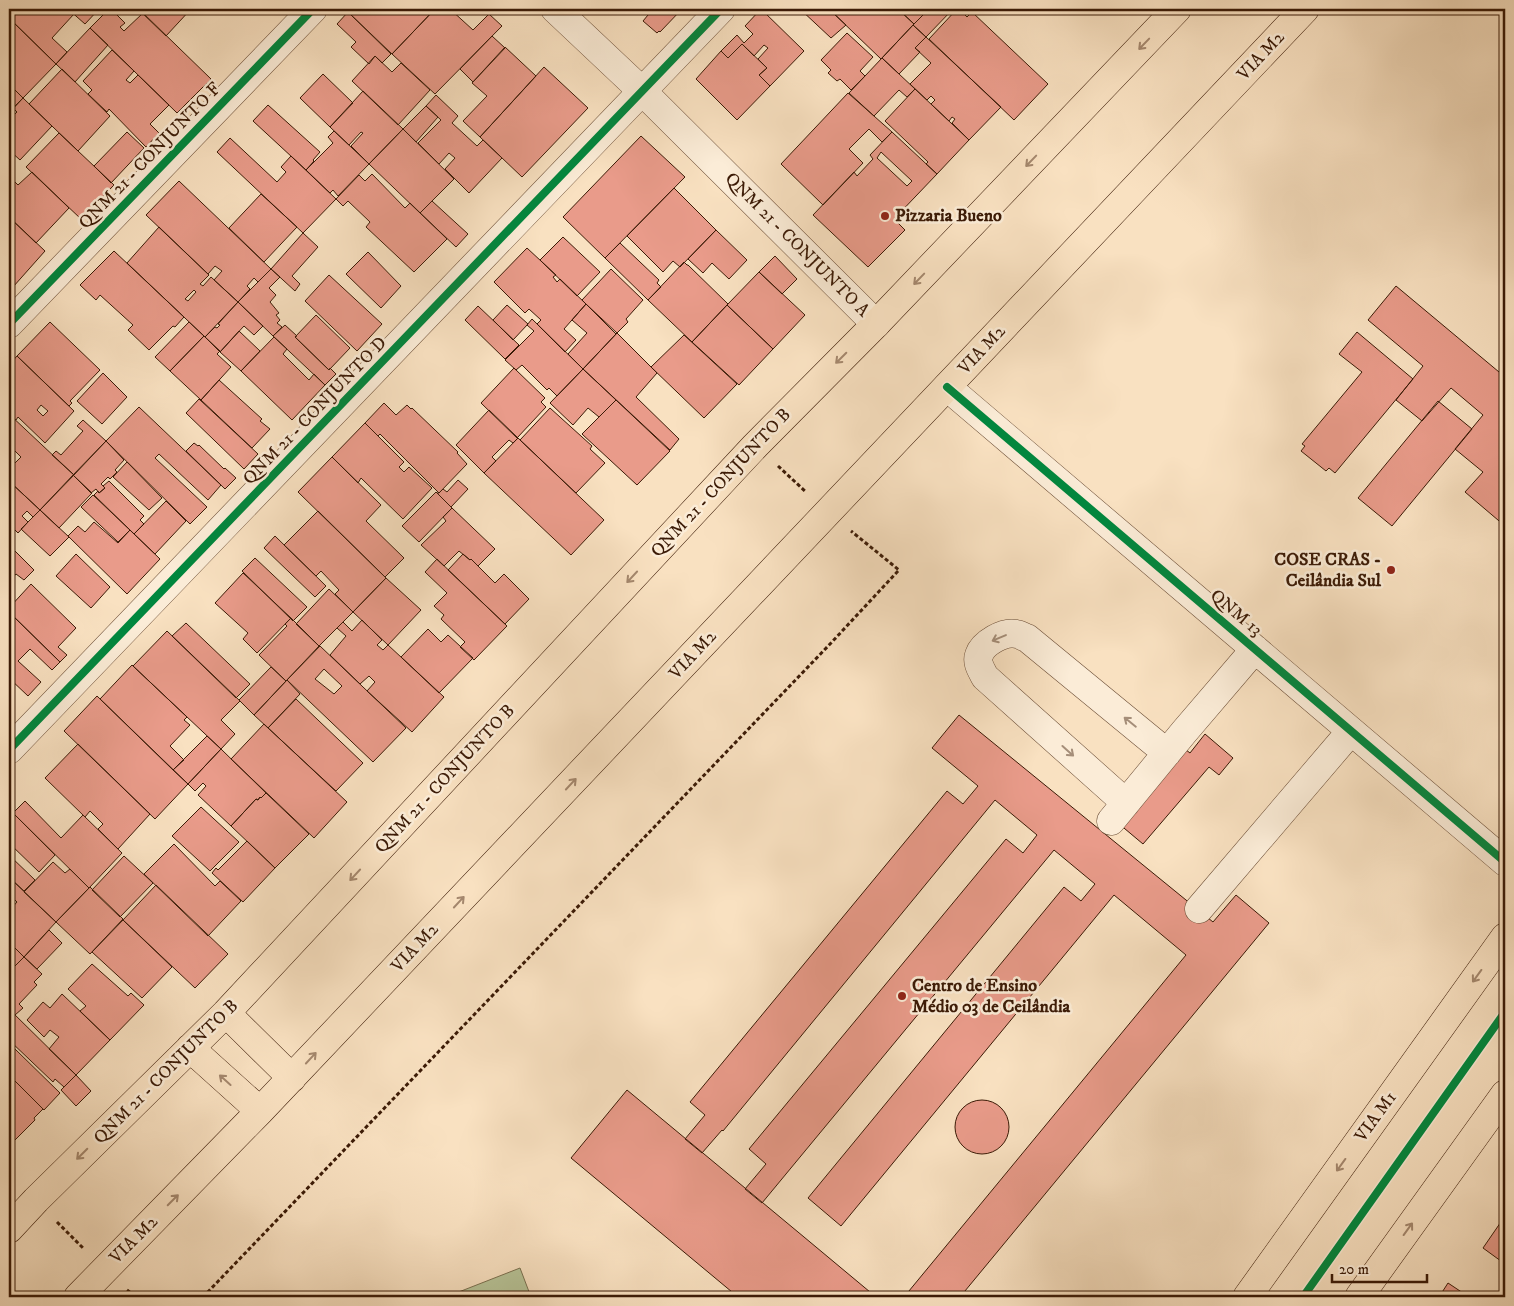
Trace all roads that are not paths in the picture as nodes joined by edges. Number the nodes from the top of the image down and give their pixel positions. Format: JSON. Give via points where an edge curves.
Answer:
{"nodes":[{"id":1,"x":313,"y":9,"type":"edge"},
{"id":2,"x":555,"y":9,"type":"edge"},
{"id":3,"x":721,"y":9,"type":"edge"},
{"id":4,"x":1177,"y":9,"type":"edge"},
{"id":5,"x":1305,"y":9,"type":"edge"},
{"id":6,"x":643,"y":92,"type":"junction"},
{"id":7,"x":9,"y":324,"type":"edge"},
{"id":8,"x":876,"y":324,"type":"junction"},
{"id":9,"x":947,"y":387,"type":"junction"},
{"id":10,"x":1255,"y":649,"type":"junction"},
{"id":11,"x":1352,"y":731,"type":"junction"},
{"id":12,"x":9,"y":750,"type":"edge"},
{"id":13,"x":1167,"y":753,"type":"junction"},
{"id":14,"x":1505,"y":862,"type":"edge"},
{"id":15,"x":1199,"y":909,"type":"dead end"},
{"id":16,"x":1505,"y":937,"type":"edge"},
{"id":17,"x":226,"y":1013,"type":"junction"},
{"id":18,"x":190,"y":1048,"type":"junction"},
{"id":19,"x":292,"y":1078,"type":"junction"},
{"id":20,"x":1505,"y":1094,"type":"edge"},
{"id":21,"x":260,"y":1111,"type":"junction"},
{"id":22,"x":9,"y":1228,"type":"edge"},
{"id":23,"x":78,"y":1297,"type":"edge"},
{"id":24,"x":1247,"y":1297,"type":"edge"},
{"id":25,"x":1358,"y":1297,"type":"edge"}],
"edges":[{"from":1,"to":7,"type":"street","name":"QNM 21 - CONJUNTO F"},
{"from":2,"to":6,"type":"street","name":"QNM 21 - CONJUNTO A"},
{"from":3,"to":6,"type":"street","name":"QNM 21 - CONJUNTO D"},
{"from":4,"to":8,"type":"main road","name":"QNM 21 - CONJUNTO A","one_way":true},
{"from":5,"to":9,"type":"main road","name":"VIA M2"},
{"from":6,"to":8,"type":"street","name":"QNM 21 - CONJUNTO A"},
{"from":6,"to":12,"type":"street","name":"QNM 21 - CONJUNTO D"},
{"from":8,"to":17,"type":"main road","name":"QNM 21 - CONJUNTO B","one_way":true,"via":[[755,446]]},
{"from":9,"to":10,"type":"street","name":"QNM 13"},
{"from":19,"to":9,"type":"main road","name":"VIA M2","one_way":true},
{"from":10,"to":11,"type":"street","name":"QNM 13"},
{"from":10,"to":13,"type":"street"},
{"from":11,"to":14,"type":"street","name":"QNM 13"},
{"from":11,"to":15,"type":"street"},
{"from":13,"to":13,"type":"street","one_way":true,"via":[[1027,638],[1014,633],[1001,636],[987,644],[979,655],[979,666],[985,677],[1119,812]]},
{"from":16,"to":24,"type":"main road","name":"VIA M1","one_way":true},
{"from":17,"to":18,"type":"main road","name":"QNM 21 - CONJUNTO B"},
{"from":17,"to":19,"type":"main road"},
{"from":21,"to":18,"type":"main road","one_way":true},
{"from":18,"to":22,"type":"main road","name":"QNM 21 - CONJUNTO B","one_way":true},
{"from":19,"to":21,"type":"main road","name":"VIA M2"},
{"from":25,"to":20,"type":"main road","one_way":true},
{"from":23,"to":21,"type":"main road","name":"VIA M2","one_way":true}]}
